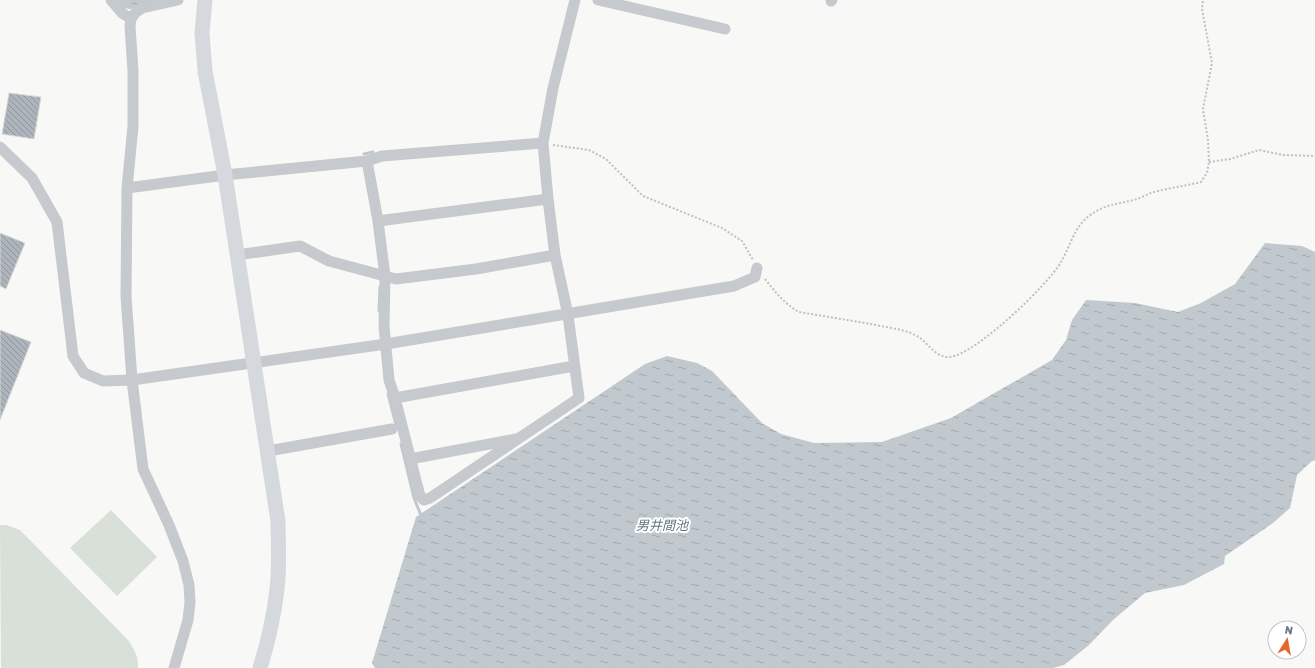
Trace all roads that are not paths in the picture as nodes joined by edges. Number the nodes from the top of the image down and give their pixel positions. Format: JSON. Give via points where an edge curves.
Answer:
{"nodes":[{"id":1,"x":110,"y":0,"type":"edge"},
{"id":2,"x":178,"y":0,"type":"edge"},
{"id":3,"x":205,"y":0,"type":"edge"},
{"id":4,"x":575,"y":0,"type":"edge"},
{"id":5,"x":598,"y":0,"type":"edge"},
{"id":6,"x":131,"y":19,"type":"junction"},
{"id":7,"x":725,"y":29,"type":"dead end"},
{"id":8,"x":544,"y":143,"type":"junction"},
{"id":9,"x":0,"y":147,"type":"edge"},
{"id":10,"x":367,"y":161,"type":"junction"},
{"id":11,"x":225,"y":175,"type":"junction"},
{"id":12,"x":127,"y":188,"type":"junction"},
{"id":13,"x":548,"y":199,"type":"junction"},
{"id":14,"x":378,"y":221,"type":"junction"},
{"id":15,"x":555,"y":254,"type":"junction"},
{"id":16,"x":237,"y":255,"type":"junction"},
{"id":17,"x":757,"y":268,"type":"road end"},
{"id":18,"x":385,"y":276,"type":"junction"},
{"id":19,"x":568,"y":314,"type":"junction"},
{"id":20,"x":386,"y":344,"type":"junction"},
{"id":21,"x":254,"y":362,"type":"junction"},
{"id":22,"x":574,"y":366,"type":"junction"},
{"id":23,"x":132,"y":380,"type":"junction"},
{"id":24,"x":395,"y":398,"type":"junction"},
{"id":25,"x":392,"y":429,"type":"dead end"},
{"id":26,"x":520,"y":438,"type":"junction"},
{"id":27,"x":268,"y":451,"type":"junction"},
{"id":28,"x":410,"y":459,"type":"junction"},
{"id":29,"x":174,"y":668,"type":"edge"},
{"id":30,"x":260,"y":668,"type":"edge"}],
"edges":[{"from":1,"to":6,"type":"street"},
{"from":2,"to":6,"type":"street","via":[[142,8]]},
{"from":3,"to":11,"type":"street","via":[[202,33],[205,71]]},
{"from":4,"to":8,"type":"street","via":[[553,88]]},
{"from":5,"to":7,"type":"street"},
{"from":6,"to":12,"type":"street","via":[[133,126]]},
{"from":8,"to":10,"type":"street","via":[[382,156]]},
{"from":8,"to":13,"type":"street"},
{"from":9,"to":23,"type":"street","via":[[32,178],[57,222],[73,356],[84,373],[103,381]]},
{"from":10,"to":11,"type":"street"},
{"from":10,"to":14,"type":"street"},
{"from":11,"to":12,"type":"street"},
{"from":11,"to":16,"type":"street"},
{"from":12,"to":23,"type":"street","via":[[126,296]]},
{"from":13,"to":14,"type":"street"},
{"from":13,"to":15,"type":"street"},
{"from":14,"to":18,"type":"street"},
{"from":15,"to":18,"type":"street","via":[[396,279]]},
{"from":15,"to":19,"type":"street"},
{"from":16,"to":18,"type":"street","via":[[300,246],[329,261]]},
{"from":16,"to":21,"type":"street"},
{"from":17,"to":19,"type":"street","via":[[755,277],[734,286]]},
{"from":18,"to":20,"type":"street"},
{"from":19,"to":20,"type":"street"},
{"from":19,"to":22,"type":"street"},
{"from":20,"to":21,"type":"street"},
{"from":20,"to":24,"type":"street","via":[[389,380]]},
{"from":21,"to":23,"type":"street"},
{"from":21,"to":27,"type":"street"},
{"from":22,"to":24,"type":"street"},
{"from":22,"to":26,"type":"street","via":[[579,398]]},
{"from":23,"to":29,"type":"street","via":[[143,469],[183,560],[189,585],[188,620]]},
{"from":24,"to":28,"type":"street"},
{"from":25,"to":27,"type":"street"},
{"from":26,"to":28,"type":"street"},
{"from":26,"to":28,"type":"street","via":[[424,500],[420,496]]},
{"from":27,"to":30,"type":"street","via":[[278,521],[279,561],[274,610]]}]}
